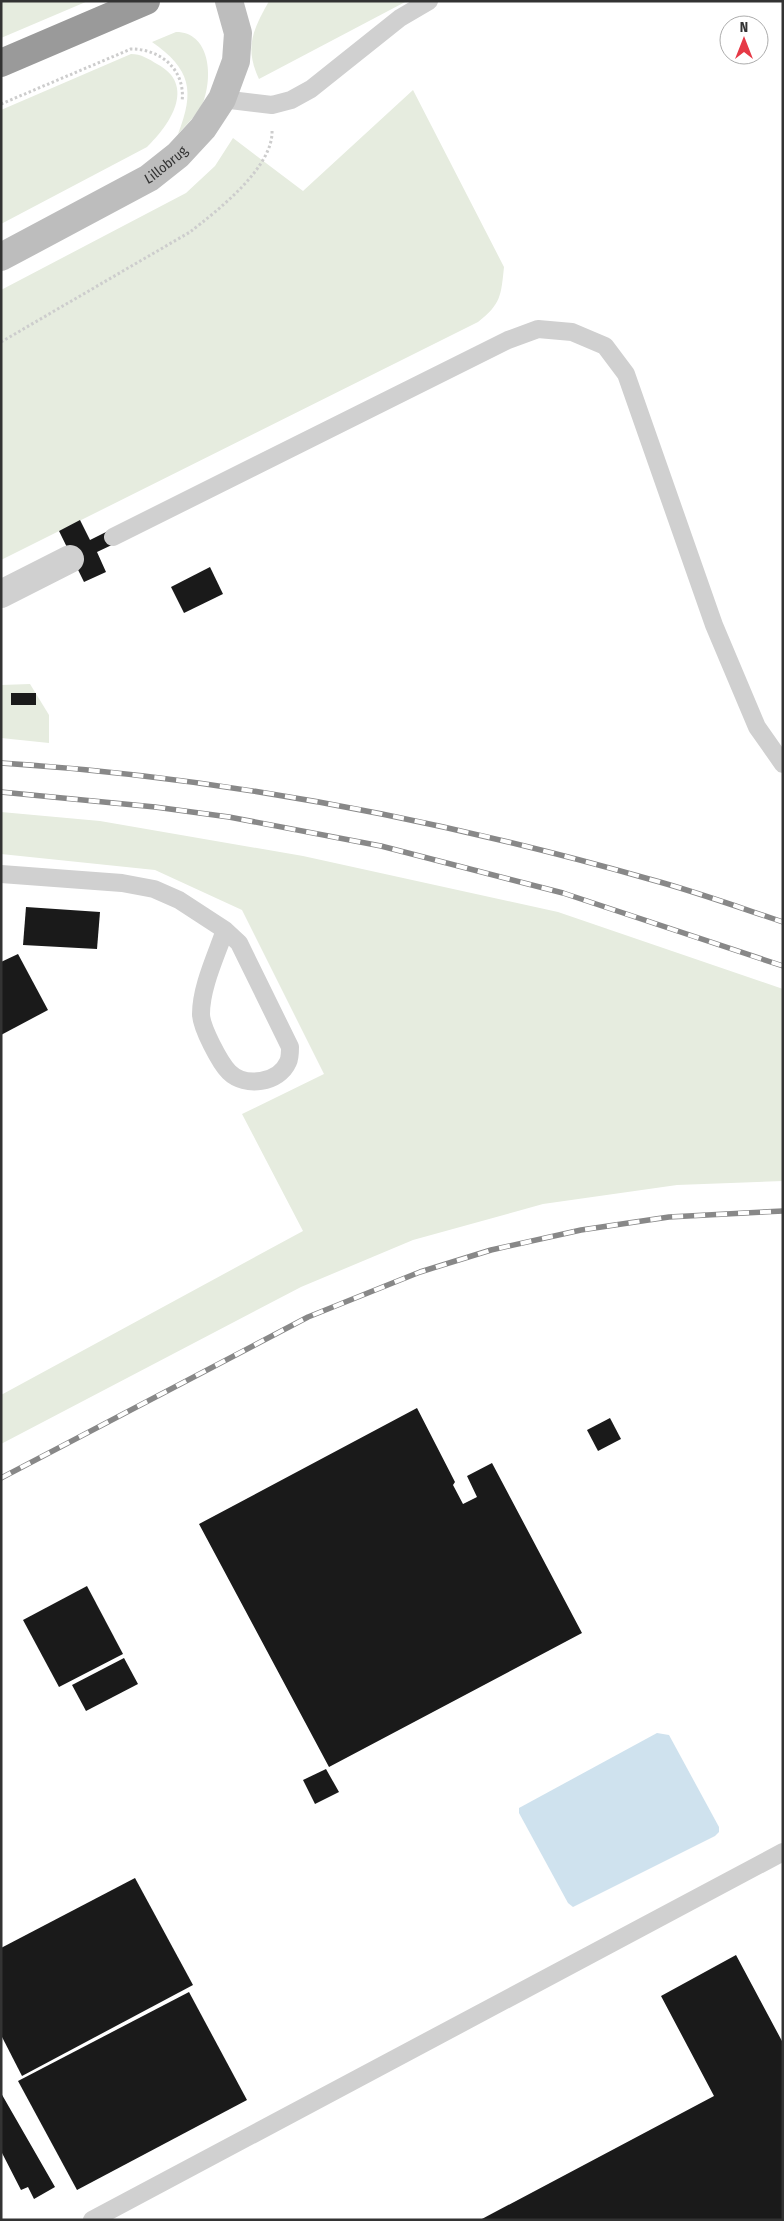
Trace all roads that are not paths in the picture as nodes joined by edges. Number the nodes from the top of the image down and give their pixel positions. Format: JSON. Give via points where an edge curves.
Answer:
{"nodes":[{"id":1,"x":146,"y":1,"type":"edge"},
{"id":2,"x":230,"y":1,"type":"edge"},
{"id":3,"x":429,"y":1,"type":"edge"},
{"id":4,"x":1,"y":63,"type":"edge"},
{"id":5,"x":222,"y":99,"type":"junction"},
{"id":6,"x":1,"y":257,"type":"edge"},
{"id":7,"x":113,"y":537,"type":"dead end"},
{"id":8,"x":70,"y":559,"type":"dead end"},
{"id":9,"x":1,"y":594,"type":"edge"},
{"id":10,"x":783,"y":764,"type":"edge"},
{"id":11,"x":1,"y":874,"type":"edge"},
{"id":12,"x":225,"y":930,"type":"junction"},
{"id":13,"x":783,"y":1852,"type":"edge"},
{"id":14,"x":92,"y":2220,"type":"edge"}],
"edges":[{"from":1,"to":4,"type":"highway"},
{"from":2,"to":5,"type":"street","name":"Lillobrug","via":[[238,33],[236,61]]},
{"from":3,"to":5,"type":"lane","via":[[400,18],[311,89],[291,100],[272,105]]},
{"from":5,"to":6,"type":"street","name":"Lillobrug","via":[[203,128],[178,155],[149,178]]},
{"from":7,"to":10,"type":"lane","via":[[508,340],[538,329],[572,332],[605,346],[626,374],[714,625],[756,727]]},
{"from":8,"to":9,"type":"street"},
{"from":11,"to":12,"type":"lane","via":[[122,883],[154,889],[179,900]]},
{"from":12,"to":12,"type":"lane","via":[[239,943],[290,1047],[288,1063],[274,1076],[260,1082],[242,1080],[229,1072],[205,1032],[200,1017],[202,1000]]},
{"from":13,"to":14,"type":"lane"}]}
